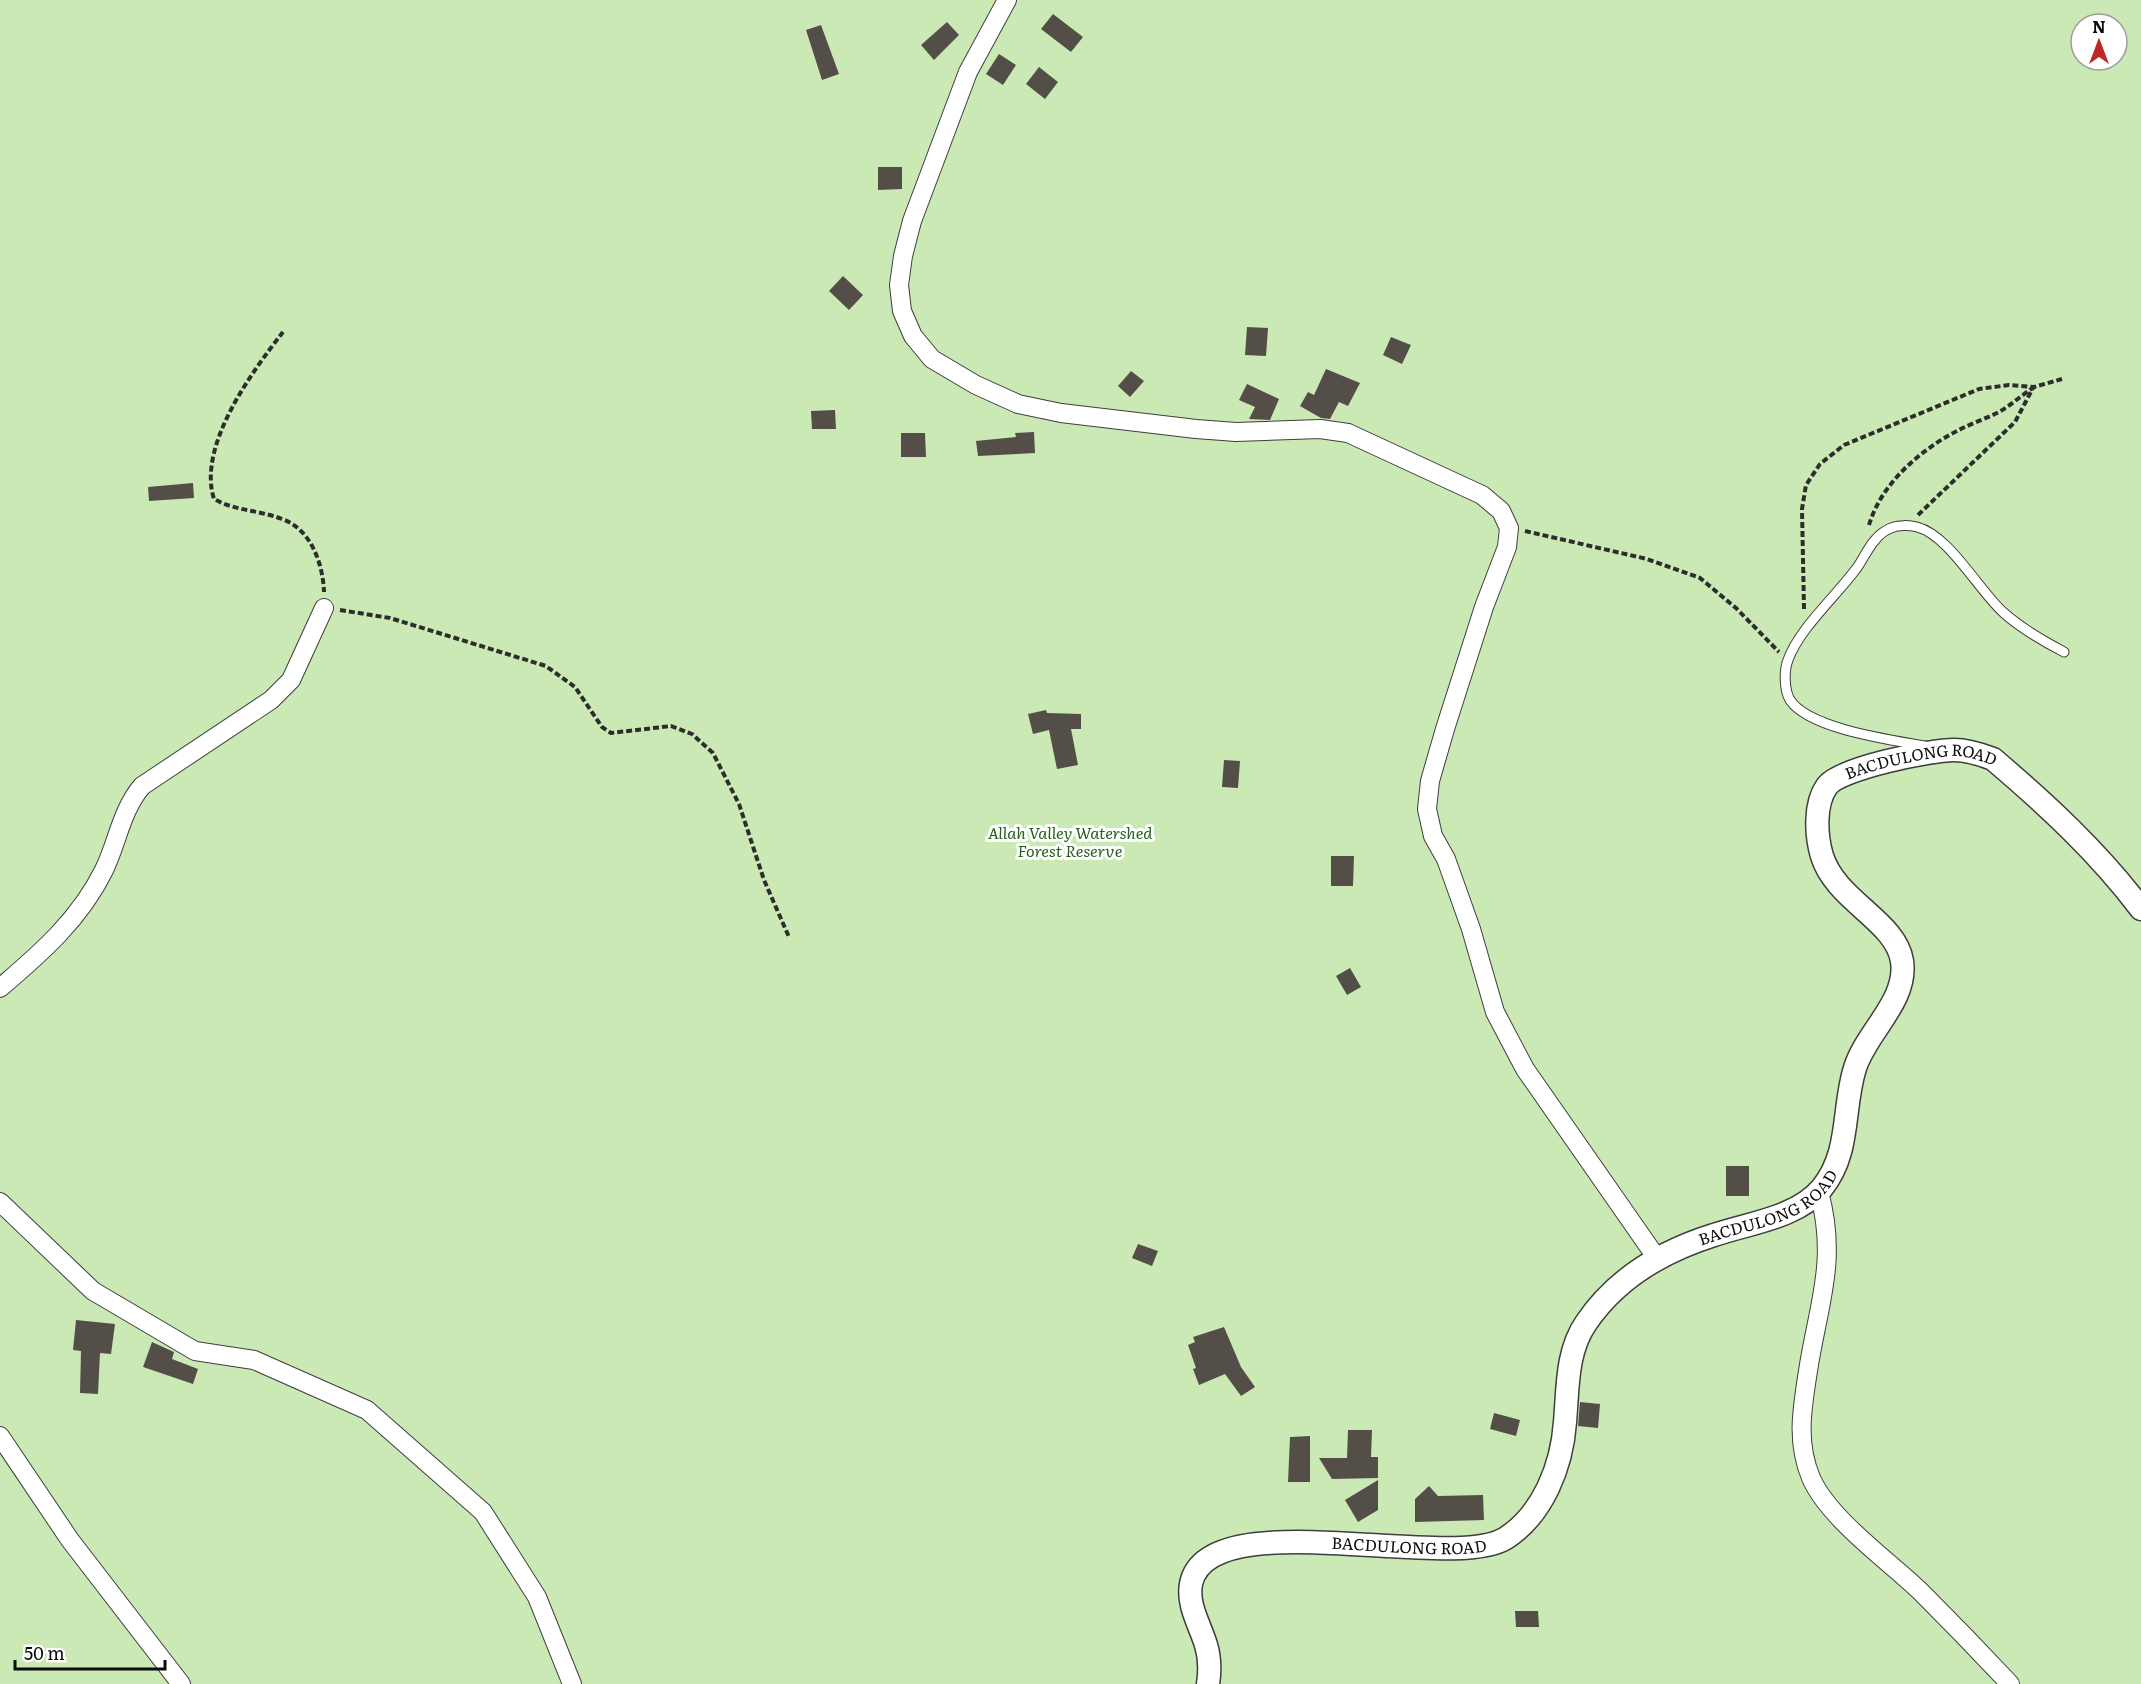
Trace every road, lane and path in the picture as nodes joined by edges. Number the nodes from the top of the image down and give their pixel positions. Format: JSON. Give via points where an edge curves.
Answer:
{"nodes":[{"id":1,"x":1006,"y":0,"type":"edge"},
{"id":2,"x":283,"y":332,"type":"dead end"},
{"id":3,"x":2062,"y":380,"type":"dead end"},
{"id":4,"x":2034,"y":387,"type":"junction"},
{"id":5,"x":1907,"y":525,"type":"junction"},
{"id":6,"x":1509,"y":528,"type":"junction"},
{"id":7,"x":1868,"y":530,"type":"dead end"},
{"id":8,"x":324,"y":608,"type":"junction"},
{"id":9,"x":1804,"y":631,"type":"junction"},
{"id":10,"x":2064,"y":652,"type":"dead end"},
{"id":11,"x":1787,"y":661,"type":"junction"},
{"id":12,"x":1951,"y":750,"type":"junction"},
{"id":13,"x":2141,"y":909,"type":"edge"},
{"id":14,"x":789,"y":937,"type":"dead end"},
{"id":15,"x":0,"y":988,"type":"edge"},
{"id":16,"x":1819,"y":1192,"type":"junction"},
{"id":17,"x":0,"y":1202,"type":"edge"},
{"id":18,"x":1656,"y":1257,"type":"junction"},
{"id":19,"x":0,"y":1436,"type":"edge"},
{"id":20,"x":181,"y":1684,"type":"edge"},
{"id":21,"x":573,"y":1684,"type":"edge"},
{"id":22,"x":1208,"y":1684,"type":"edge"},
{"id":23,"x":2010,"y":1684,"type":"edge"}],
"edges":[{"from":1,"to":6,"type":"street","via":[[968,72],[944,131],[903,256],[899,285],[902,311],[913,336],[932,358],[976,386],[1018,404],[1061,413],[1236,432],[1320,429],[1348,433],[1482,495],[1501,511]]},
{"from":2,"to":8,"type":"path","via":[[253,371],[233,406],[212,463],[209,485],[214,499],[226,506],[284,519],[305,535],[318,556]]},
{"from":3,"to":4,"type":"path"},
{"from":4,"to":5,"type":"path","via":[[2015,422]]},
{"from":4,"to":7,"type":"path","via":[[2001,411],[1956,431],[1905,467],[1886,492]]},
{"from":4,"to":9,"type":"path","via":[[1979,389],[1844,445],[1820,464],[1806,485],[1802,509]]},
{"from":5,"to":9,"type":"lane","via":[[1890,528],[1875,540]]},
{"from":5,"to":10,"type":"lane","via":[[1920,528],[1944,544],[2004,613]]},
{"from":6,"to":11,"type":"path","via":[[1647,559],[1700,578],[1736,608]]},
{"from":6,"to":18,"type":"street","via":[[1507,547],[1445,729],[1430,781],[1427,808],[1433,836],[1446,859],[1495,1012],[1508,1039]]},
{"from":8,"to":14,"type":"path","via":[[390,618],[546,666],[575,687],[602,727],[611,733],[671,726],[692,734],[713,753],[739,804],[764,880]]},
{"from":8,"to":15,"type":"street","via":[[291,680],[271,700],[142,786],[129,801],[105,868],[86,902],[50,946]]},
{"from":9,"to":11,"type":"lane"},
{"from":11,"to":12,"type":"lane","via":[[1785,682],[1789,698],[1798,709],[1818,720],[1892,740]]},
{"from":12,"to":13,"type":"street","name":"BACDULONG ROAD","via":[[1976,752],[1993,759],[2085,843]]},
{"from":12,"to":16,"type":"street","name":"BACDULONG ROAD","via":[[1865,766],[1827,784],[1820,801],[1817,829],[1830,874],[1842,891],[1893,937],[1902,957],[1903,976],[1897,994],[1864,1044],[1855,1067],[1845,1139],[1835,1169]]},
{"from":16,"to":18,"type":"street","name":"BACDULONG ROAD","via":[[1790,1212]]},
{"from":16,"to":23,"type":"street","via":[[1826,1216],[1828,1268],[1799,1423],[1811,1478],[1835,1514],[1922,1594]]},
{"from":17,"to":21,"type":"street","via":[[93,1291],[195,1351],[254,1360],[367,1410],[483,1512],[537,1597]]},
{"from":18,"to":22,"type":"street","name":"BACDULONG ROAD","via":[[1610,1292],[1584,1325],[1570,1370],[1559,1461],[1549,1487],[1526,1522],[1503,1540],[1484,1548],[1287,1541],[1215,1554],[1198,1568],[1191,1583],[1191,1602],[1207,1647]]},
{"from":19,"to":20,"type":"street","via":[[70,1540]]}]}
